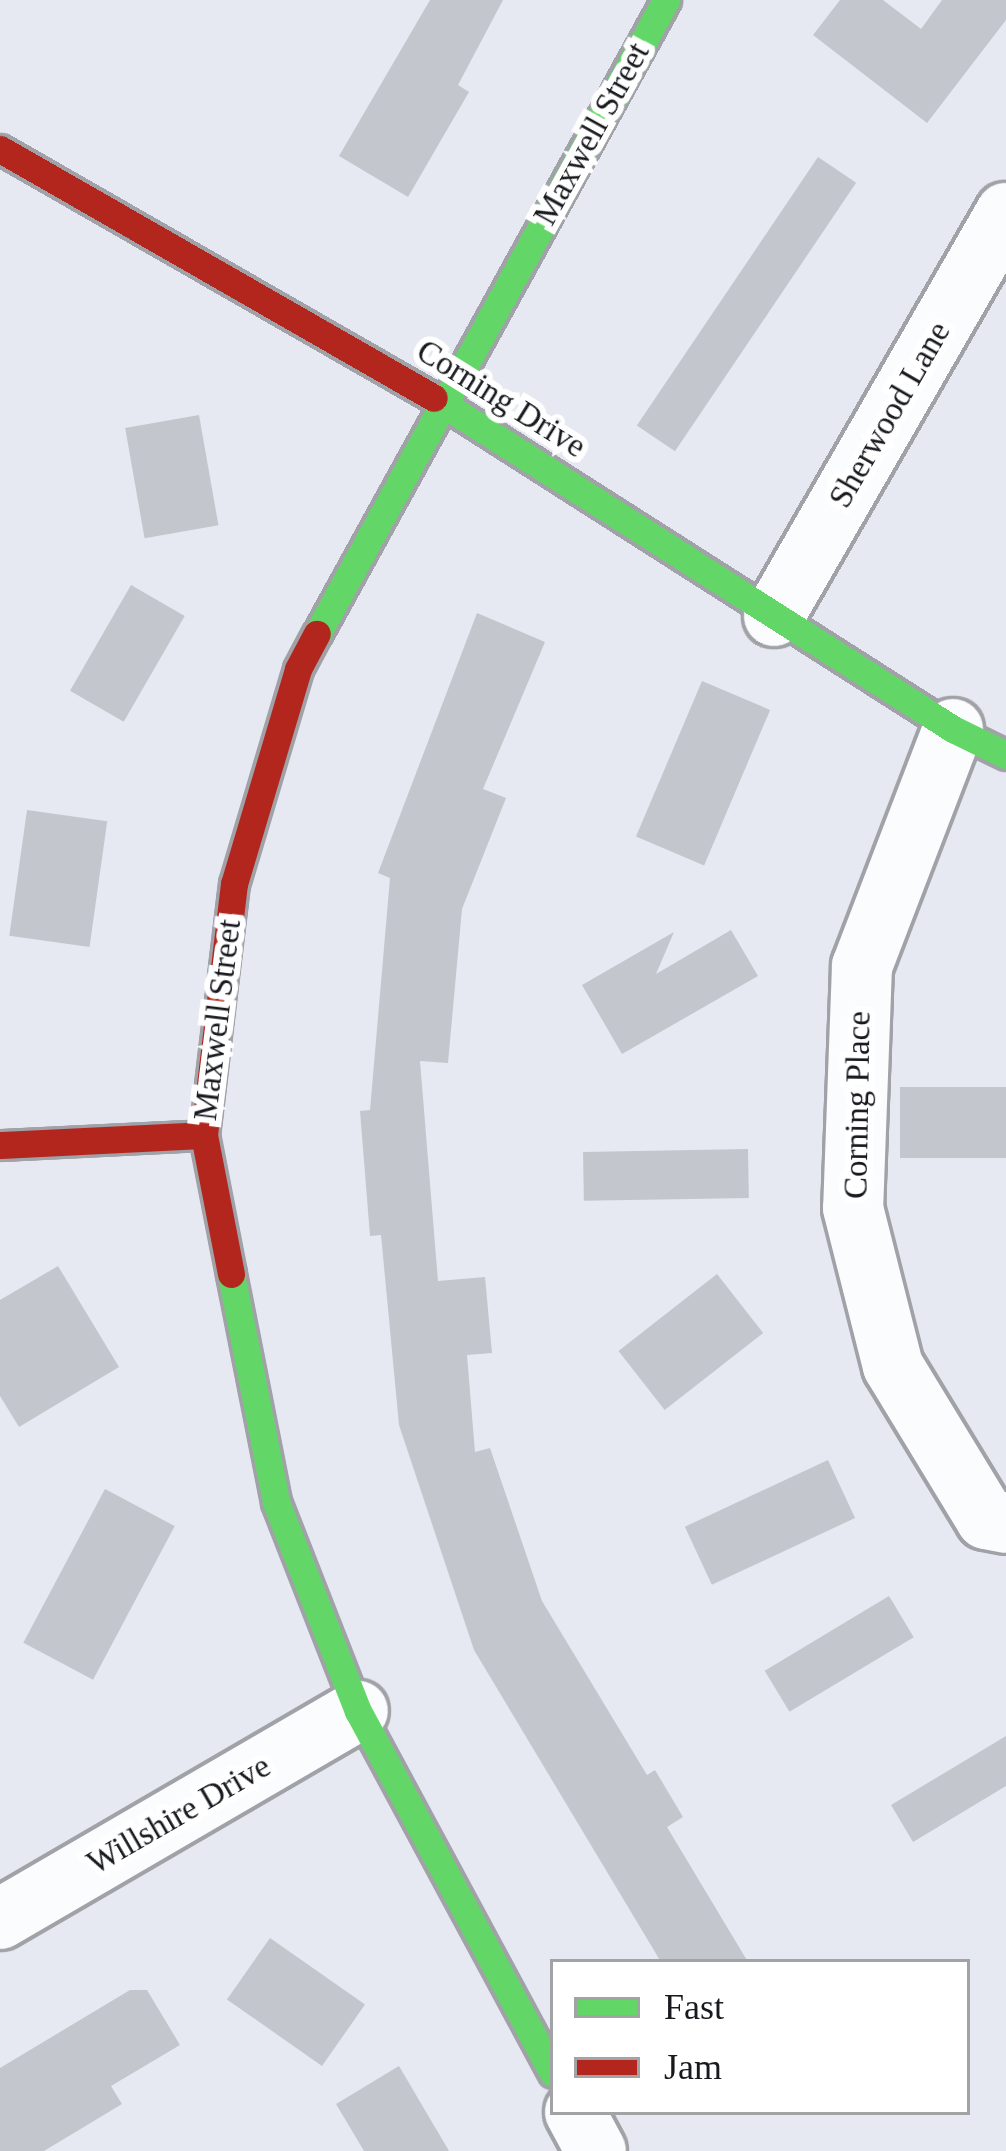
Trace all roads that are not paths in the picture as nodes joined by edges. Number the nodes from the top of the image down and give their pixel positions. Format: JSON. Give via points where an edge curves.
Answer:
{"nodes":[{"id":1,"x":666,"y":0,"type":"edge"},
{"id":2,"x":0,"y":149,"type":"edge"},
{"id":3,"x":1006,"y":213,"type":"edge"},
{"id":4,"x":443,"y":403,"type":"junction"},
{"id":5,"x":774,"y":616,"type":"junction"},
{"id":6,"x":953,"y":729,"type":"junction"},
{"id":7,"x":1006,"y":755,"type":"edge"},
{"id":8,"x":204,"y":1135,"type":"junction"},
{"id":9,"x":0,"y":1145,"type":"edge"},
{"id":10,"x":1006,"y":1523,"type":"edge"},
{"id":11,"x":358,"y":1711,"type":"junction"},
{"id":12,"x":0,"y":1919,"type":"edge"},
{"id":13,"x":550,"y":2067,"type":"edge"},
{"id":14,"x":576,"y":2115,"type":"edge"},
{"id":15,"x":596,"y":2151,"type":"edge"}],
"edges":[{"from":1,"to":4,"type":"street","name":"Maxwell Street"},
{"from":2,"to":4,"type":"street","name":"Corning Drive"},
{"from":3,"to":5,"type":"street","name":"Sherwood Lane"},
{"from":4,"to":5,"type":"street","name":"Corning Drive"},
{"from":4,"to":8,"type":"street","name":"Maxwell Street","via":[[298,668],[234,884]]},
{"from":5,"to":6,"type":"street","name":"Corning Drive"},
{"from":6,"to":7,"type":"street","name":"Corning Drive"},
{"from":6,"to":10,"type":"street","name":"Corning Place","via":[[862,967],[853,1208],[893,1366],[986,1520]]},
{"from":8,"to":9,"type":"street"},
{"from":8,"to":11,"type":"street","name":"Maxwell Street","via":[[276,1502]]},
{"from":11,"to":12,"type":"street","name":"Willshire Drive"},
{"from":11,"to":13,"type":"street","name":"Maxwell Street"},
{"from":14,"to":15,"type":"street"}]}
